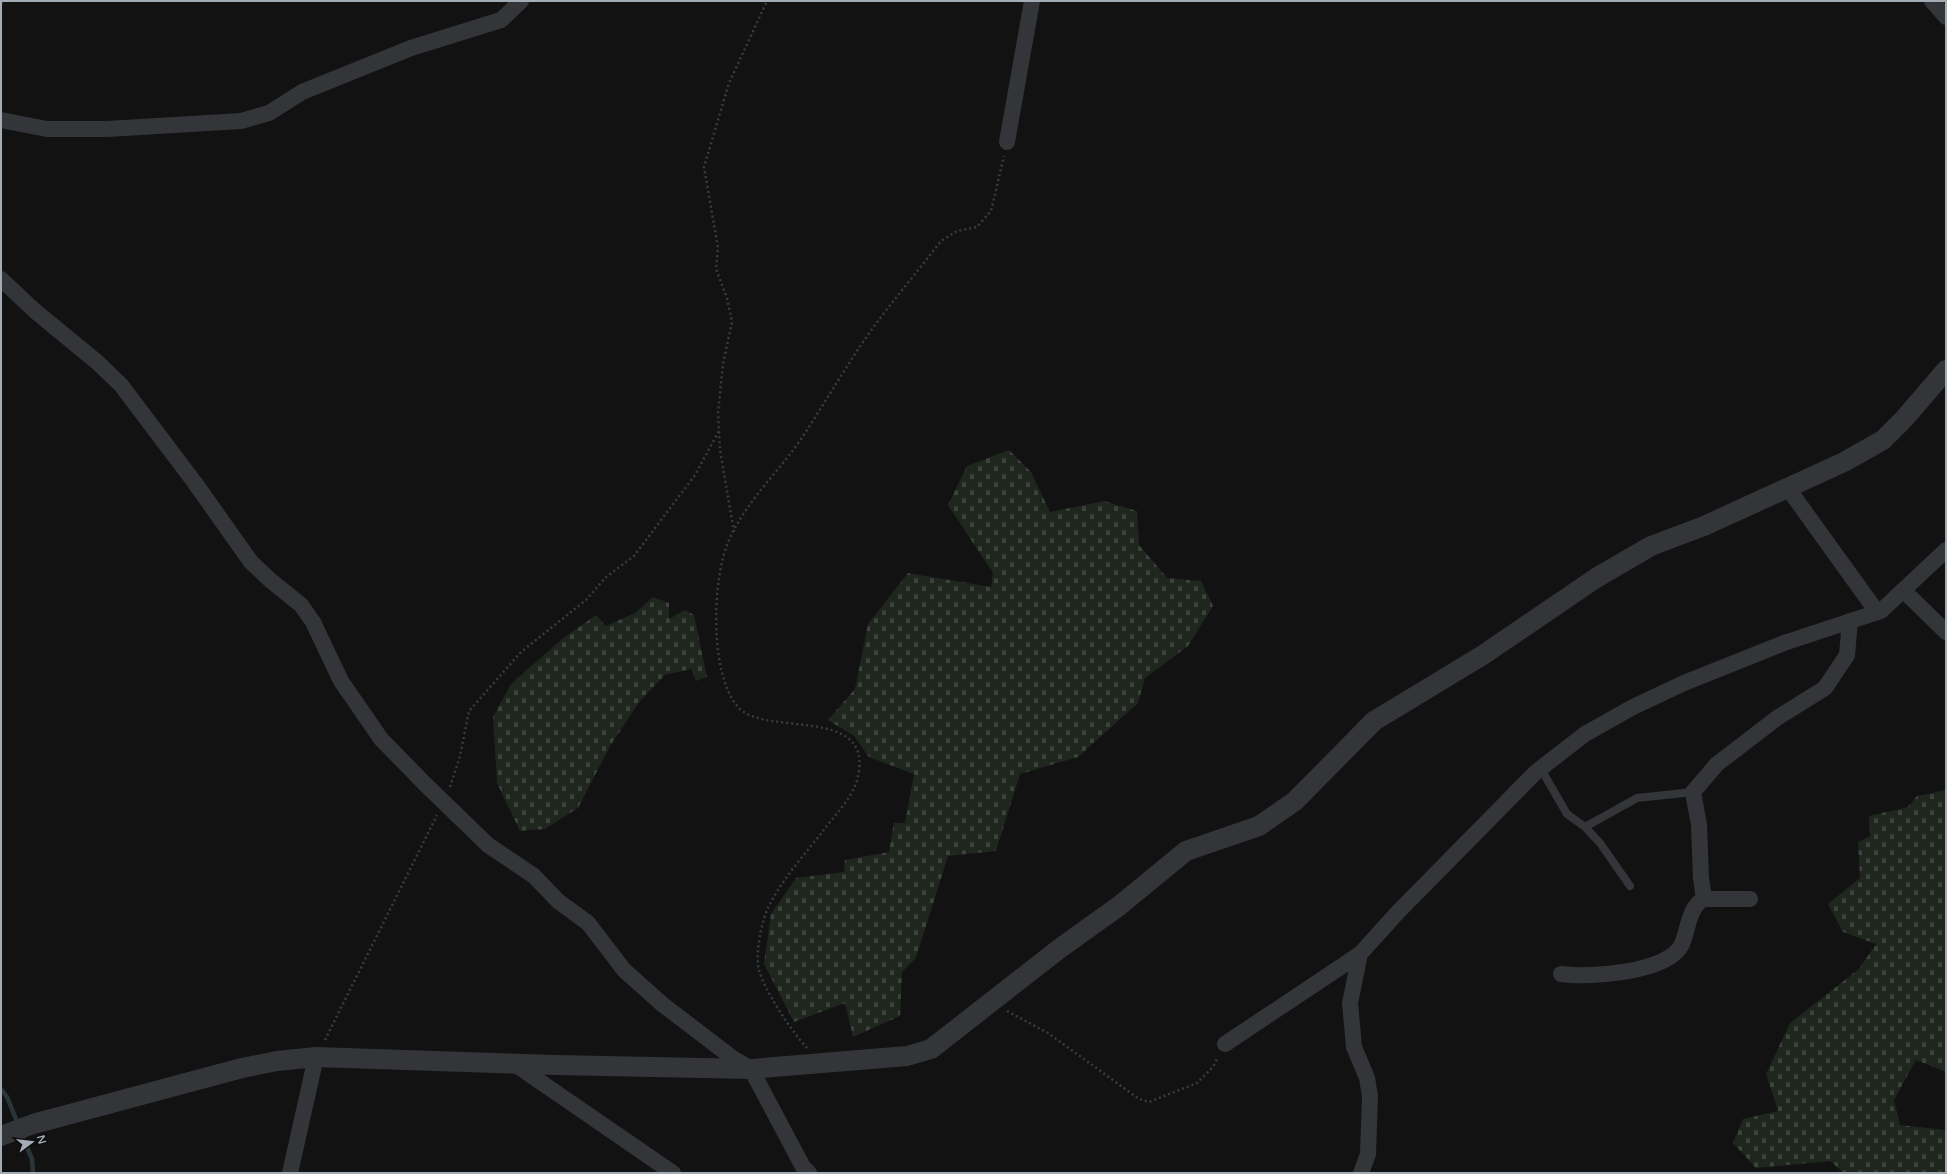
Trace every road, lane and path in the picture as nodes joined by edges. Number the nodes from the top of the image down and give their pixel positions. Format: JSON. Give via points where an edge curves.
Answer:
{"nodes":[{"id":1,"x":2,"y":1,"type":"edge"},
{"id":2,"x":521,"y":1,"type":"edge"},
{"id":3,"x":767,"y":1,"type":"edge"},
{"id":4,"x":1032,"y":1,"type":"edge"},
{"id":5,"x":1932,"y":1,"type":"edge"},
{"id":6,"x":1,"y":4,"type":"edge"},
{"id":7,"x":1946,"y":17,"type":"edge"},
{"id":8,"x":1,"y":120,"type":"edge"},
{"id":9,"x":1007,"y":142,"type":"joint"},
{"id":10,"x":1,"y":279,"type":"edge"},
{"id":11,"x":1946,"y":370,"type":"edge"},
{"id":12,"x":719,"y":431,"type":"junction"},
{"id":13,"x":1787,"y":487,"type":"junction"},
{"id":14,"x":734,"y":532,"type":"junction"},
{"id":15,"x":1946,"y":550,"type":"edge"},
{"id":16,"x":1903,"y":590,"type":"junction"},
{"id":17,"x":1877,"y":612,"type":"junction"},
{"id":18,"x":1850,"y":622,"type":"junction"},
{"id":19,"x":1946,"y":632,"type":"edge"},
{"id":20,"x":1541,"y":768,"type":"junction"},
{"id":21,"x":1693,"y":792,"type":"junction"},
{"id":22,"x":443,"y":802,"type":"junction"},
{"id":23,"x":1585,"y":827,"type":"junction"},
{"id":24,"x":1630,"y":886,"type":"dead end"},
{"id":25,"x":1704,"y":899,"type":"junction"},
{"id":26,"x":1750,"y":899,"type":"dead end"},
{"id":27,"x":1360,"y":954,"type":"junction"},
{"id":28,"x":1561,"y":974,"type":"dead end"},
{"id":29,"x":991,"y":1002,"type":"junction"},
{"id":30,"x":1225,"y":1044,"type":"joint"},
{"id":31,"x":316,"y":1057,"type":"junction"},
{"id":32,"x":513,"y":1063,"type":"junction"},
{"id":33,"x":820,"y":1063,"type":"junction"},
{"id":34,"x":751,"y":1069,"type":"junction"},
{"id":35,"x":6,"y":1134,"type":"edge"},
{"id":36,"x":290,"y":1173,"type":"edge"},
{"id":37,"x":674,"y":1173,"type":"edge"},
{"id":38,"x":809,"y":1173,"type":"edge"},
{"id":39,"x":1361,"y":1173,"type":"edge"}],
"edges":[{"from":1,"to":6,"type":"path"},
{"from":2,"to":8,"type":"street","via":[[500,20],[411,48],[302,92],[269,114],[241,121],[107,129],[47,129]]},
{"from":3,"to":12,"type":"path","via":[[729,83],[704,166],[718,248],[716,269],[727,298],[732,322],[723,364],[718,413]]},
{"from":4,"to":9,"type":"street"},
{"from":5,"to":7,"type":"street"},
{"from":9,"to":14,"type":"path","via":[[997,194],[991,211],[977,227],[957,231],[941,241],[864,341],[797,445],[747,508]]},
{"from":10,"to":22,"type":"street","via":[[121,385],[195,483],[250,562],[301,605],[313,622],[341,681],[381,739]]},
{"from":11,"to":13,"type":"street","via":[[1883,440],[1844,462]]},
{"from":12,"to":14,"type":"path","via":[[726,492]]},
{"from":12,"to":22,"type":"path","via":[[695,475],[634,556],[606,576],[586,600],[521,652],[469,711],[460,756]]},
{"from":13,"to":17,"type":"street"},
{"from":13,"to":29,"type":"street","via":[[1704,526],[1651,546],[1596,578],[1483,655],[1374,721],[1295,801],[1259,826],[1186,851],[1119,906]]},
{"from":14,"to":33,"type":"path","via":[[728,541],[718,580],[717,651],[726,688],[738,708],[754,718],[810,725],[844,735],[858,750],[860,768],[855,789],[782,885],[767,910],[759,940],[759,970],[773,1000],[800,1041]]},
{"from":15,"to":16,"type":"street"},
{"from":16,"to":17,"type":"street"},
{"from":16,"to":19,"type":"street"},
{"from":17,"to":18,"type":"street"},
{"from":18,"to":20,"type":"street","via":[[1784,643],[1678,686],[1584,734]]},
{"from":18,"to":21,"type":"street","via":[[1847,655],[1825,688],[1777,718],[1717,764]]},
{"from":20,"to":23,"type":"lane","via":[[1567,814]]},
{"from":20,"to":27,"type":"street","via":[[1398,912]]},
{"from":21,"to":23,"type":"lane","via":[[1637,798]]},
{"from":21,"to":25,"type":"street","via":[[1699,825]]},
{"from":22,"to":31,"type":"path"},
{"from":22,"to":34,"type":"street","via":[[488,844],[534,876],[558,901],[588,923],[624,970],[662,1004]]},
{"from":23,"to":24,"type":"lane","via":[[1600,843]]},
{"from":25,"to":26,"type":"street"},
{"from":25,"to":28,"type":"street","via":[[1698,901],[1681,945],[1674,954],[1662,962],[1624,972],[1577,976]]},
{"from":27,"to":30,"type":"street"},
{"from":27,"to":39,"type":"street","via":[[1350,1004],[1354,1047],[1367,1078],[1370,1096],[1368,1154]]},
{"from":29,"to":30,"type":"path","via":[[1048,1033],[1139,1099],[1149,1102],[1197,1083],[1213,1067]]},
{"from":29,"to":33,"type":"street","via":[[931,1049],[907,1056]]},
{"from":31,"to":32,"type":"street"},
{"from":31,"to":35,"type":"street","via":[[242,1068],[33,1124]]},
{"from":31,"to":36,"type":"street"},
{"from":32,"to":34,"type":"street"},
{"from":32,"to":37,"type":"street"},
{"from":33,"to":34,"type":"street"},
{"from":34,"to":38,"type":"street","via":[[803,1167]]}]}
